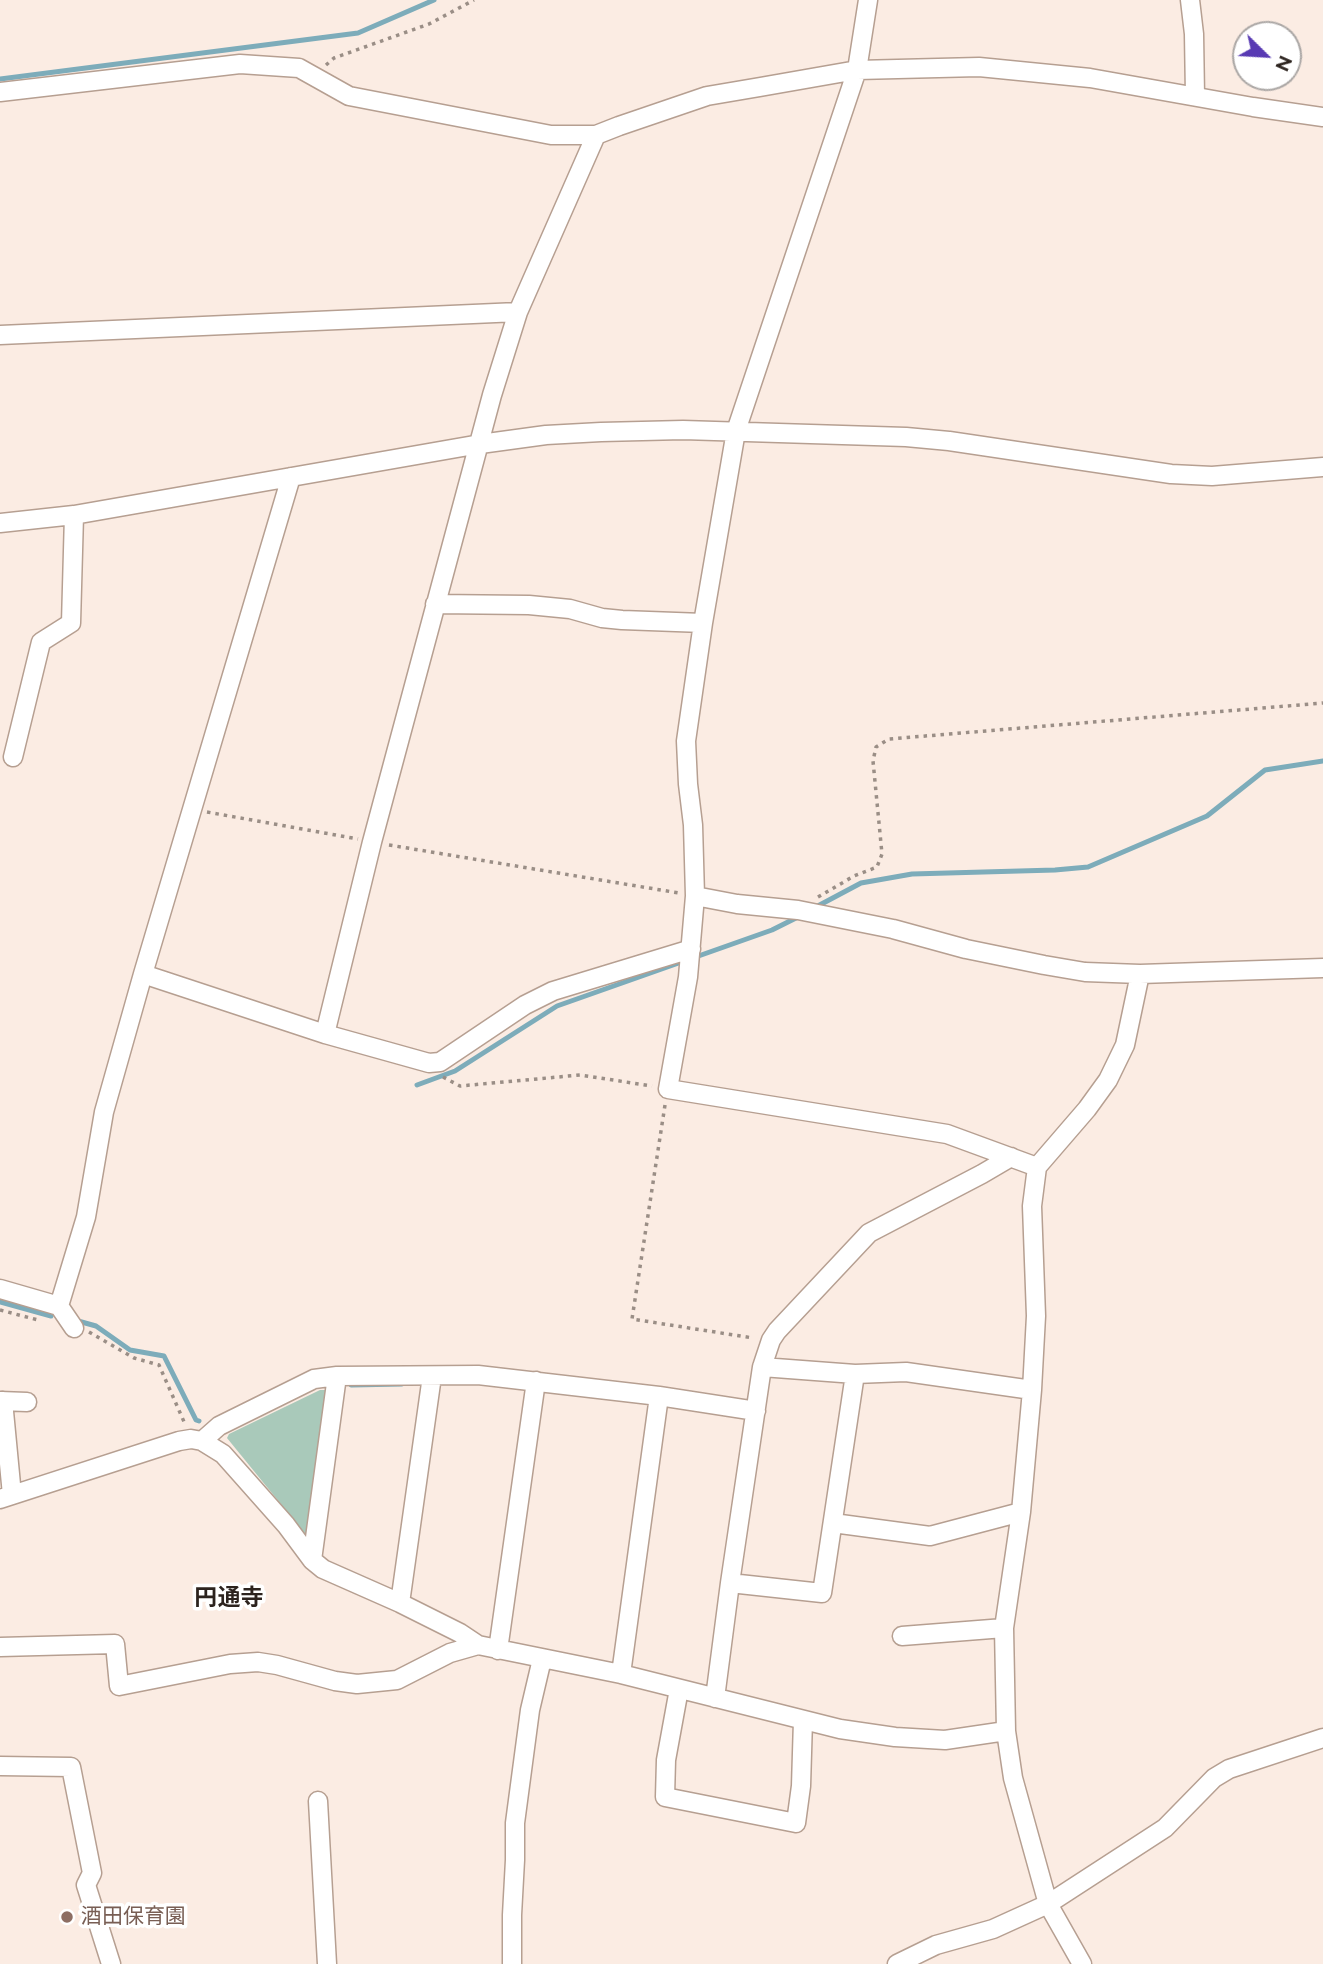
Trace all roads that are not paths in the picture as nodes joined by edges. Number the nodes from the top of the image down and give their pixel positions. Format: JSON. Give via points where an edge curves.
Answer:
{"nodes":[{"id":1,"x":868,"y":0,"type":"edge"},
{"id":2,"x":1190,"y":0,"type":"edge"},
{"id":3,"x":857,"y":70,"type":"junction"},
{"id":4,"x":0,"y":92,"type":"edge"},
{"id":5,"x":1195,"y":96,"type":"junction"},
{"id":6,"x":1323,"y":117,"type":"edge"},
{"id":7,"x":596,"y":135,"type":"junction"},
{"id":8,"x":518,"y":312,"type":"junction"},
{"id":9,"x":0,"y":335,"type":"edge"},
{"id":10,"x":736,"y":432,"type":"junction"},
{"id":11,"x":480,"y":444,"type":"junction"},
{"id":12,"x":1323,"y":467,"type":"edge"},
{"id":13,"x":291,"y":477,"type":"junction"},
{"id":14,"x":74,"y":515,"type":"junction"},
{"id":15,"x":0,"y":523,"type":"edge"},
{"id":16,"x":435,"y":604,"type":"junction"},
{"id":17,"x":703,"y":623,"type":"junction"},
{"id":18,"x":13,"y":757,"type":"dead end"},
{"id":19,"x":695,"y":896,"type":"junction"},
{"id":20,"x":691,"y":949,"type":"junction"},
{"id":21,"x":1323,"y":968,"type":"edge"},
{"id":22,"x":143,"y":974,"type":"junction"},
{"id":23,"x":1140,"y":974,"type":"junction"},
{"id":24,"x":325,"y":1034,"type":"junction"},
{"id":25,"x":1011,"y":1157,"type":"junction"},
{"id":26,"x":1037,"y":1167,"type":"junction"},
{"id":27,"x":0,"y":1289,"type":"edge"},
{"id":28,"x":60,"y":1306,"type":"junction"},
{"id":29,"x":75,"y":1328,"type":"road end"},
{"id":30,"x":762,"y":1367,"type":"junction"},
{"id":31,"x":855,"y":1374,"type":"junction"},
{"id":32,"x":337,"y":1376,"type":"junction"},
{"id":33,"x":432,"y":1376,"type":"junction"},
{"id":34,"x":536,"y":1381,"type":"junction"},
{"id":35,"x":1032,"y":1390,"type":"junction"},
{"id":36,"x":659,"y":1396,"type":"junction"},
{"id":37,"x":1,"y":1401,"type":"edge"},
{"id":38,"x":27,"y":1402,"type":"dead end"},
{"id":39,"x":756,"y":1411,"type":"junction"},
{"id":40,"x":197,"y":1440,"type":"junction"},
{"id":41,"x":6,"y":1497,"type":"edge"},
{"id":42,"x":1021,"y":1512,"type":"junction"},
{"id":43,"x":833,"y":1523,"type":"junction"},
{"id":44,"x":312,"y":1560,"type":"junction"},
{"id":45,"x":730,"y":1583,"type":"junction"},
{"id":46,"x":400,"y":1603,"type":"junction"},
{"id":47,"x":1004,"y":1628,"type":"junction"},
{"id":48,"x":902,"y":1636,"type":"dead end"},
{"id":49,"x":478,"y":1645,"type":"junction"},
{"id":50,"x":0,"y":1647,"type":"edge"},
{"id":51,"x":498,"y":1650,"type":"junction"},
{"id":52,"x":542,"y":1659,"type":"junction"},
{"id":53,"x":621,"y":1674,"type":"junction"},
{"id":54,"x":679,"y":1689,"type":"junction"},
{"id":55,"x":715,"y":1698,"type":"junction"},
{"id":56,"x":803,"y":1720,"type":"junction"},
{"id":57,"x":1006,"y":1731,"type":"junction"},
{"id":58,"x":1323,"y":1738,"type":"edge"},
{"id":59,"x":0,"y":1766,"type":"edge"},
{"id":60,"x":318,"y":1801,"type":"dead end"},
{"id":61,"x":1048,"y":1904,"type":"junction"},
{"id":62,"x":111,"y":1964,"type":"edge"},
{"id":63,"x":327,"y":1964,"type":"edge"},
{"id":64,"x":512,"y":1964,"type":"edge"},
{"id":65,"x":897,"y":1964,"type":"edge"},
{"id":66,"x":1082,"y":1964,"type":"edge"}],
"edges":[{"from":1,"to":3,"type":"street"},
{"from":2,"to":5,"type":"street"},
{"from":3,"to":5,"type":"street","via":[[979,67],[1090,78]]},
{"from":3,"to":7,"type":"street","via":[[707,96]]},
{"from":3,"to":10,"type":"street"},
{"from":4,"to":7,"type":"street","via":[[240,64],[299,68],[349,96],[551,135]]},
{"from":5,"to":6,"type":"street"},
{"from":7,"to":8,"type":"street"},
{"from":8,"to":9,"type":"street"},
{"from":8,"to":11,"type":"street"},
{"from":10,"to":11,"type":"street","via":[[601,432]]},
{"from":10,"to":12,"type":"street","via":[[938,440],[1171,474],[1212,476]]},
{"from":10,"to":17,"type":"street"},
{"from":11,"to":13,"type":"street"},
{"from":11,"to":16,"type":"street"},
{"from":13,"to":14,"type":"street"},
{"from":13,"to":22,"type":"street"},
{"from":14,"to":15,"type":"street"},
{"from":14,"to":18,"type":"street","via":[[71,623],[41,642]]},
{"from":16,"to":17,"type":"street","via":[[529,605],[602,618]]},
{"from":16,"to":24,"type":"street"},
{"from":17,"to":19,"type":"street","via":[[687,741]]},
{"from":19,"to":20,"type":"street"},
{"from":19,"to":23,"type":"street","via":[[798,910],[1044,965]]},
{"from":20,"to":24,"type":"street","via":[[553,991],[440,1062],[429,1063]]},
{"from":20,"to":25,"type":"street","via":[[668,1089],[947,1134]]},
{"from":21,"to":23,"type":"street"},
{"from":22,"to":24,"type":"street"},
{"from":22,"to":28,"type":"street","via":[[104,1112],[86,1217]]},
{"from":23,"to":26,"type":"street","via":[[1125,1045],[1108,1080]]},
{"from":25,"to":26,"type":"street"},
{"from":25,"to":30,"type":"street","via":[[869,1233],[777,1331]]},
{"from":26,"to":35,"type":"street","via":[[1032,1206],[1036,1316]]},
{"from":27,"to":28,"type":"street"},
{"from":28,"to":29,"type":"street"},
{"from":30,"to":31,"type":"street"},
{"from":30,"to":39,"type":"street"},
{"from":31,"to":35,"type":"street","via":[[906,1372]]},
{"from":31,"to":43,"type":"street"},
{"from":32,"to":33,"type":"street"},
{"from":32,"to":40,"type":"street","via":[[314,1379]]},
{"from":32,"to":44,"type":"street"},
{"from":33,"to":34,"type":"street"},
{"from":33,"to":46,"type":"street"},
{"from":34,"to":36,"type":"street"},
{"from":34,"to":51,"type":"street"},
{"from":35,"to":42,"type":"street"},
{"from":36,"to":39,"type":"street"},
{"from":36,"to":53,"type":"street"},
{"from":37,"to":38,"type":"street"},
{"from":37,"to":41,"type":"street"},
{"from":39,"to":45,"type":"street"},
{"from":40,"to":41,"type":"street"},
{"from":40,"to":44,"type":"street","via":[[223,1454]]},
{"from":42,"to":43,"type":"street","via":[[930,1536]]},
{"from":42,"to":47,"type":"street"},
{"from":43,"to":45,"type":"street","via":[[822,1593]]},
{"from":44,"to":46,"type":"street"},
{"from":45,"to":55,"type":"street"},
{"from":46,"to":49,"type":"street"},
{"from":47,"to":48,"type":"street"},
{"from":47,"to":57,"type":"street"},
{"from":49,"to":50,"type":"street","via":[[450,1653],[397,1680],[335,1681],[258,1661],[119,1685],[115,1644]]},
{"from":49,"to":51,"type":"street"},
{"from":51,"to":52,"type":"street"},
{"from":52,"to":53,"type":"street"},
{"from":52,"to":64,"type":"street","via":[[530,1710],[515,1823]]},
{"from":53,"to":54,"type":"street"},
{"from":54,"to":55,"type":"street"},
{"from":54,"to":56,"type":"street","via":[[666,1760],[665,1797],[796,1823]]},
{"from":55,"to":56,"type":"street"},
{"from":56,"to":57,"type":"street","via":[[946,1741]]},
{"from":57,"to":61,"type":"street","via":[[1013,1778]]},
{"from":58,"to":61,"type":"street","via":[[1214,1778],[1165,1828]]},
{"from":59,"to":62,"type":"street","via":[[71,1767],[92,1874],[86,1885]]},
{"from":60,"to":63,"type":"street"},
{"from":61,"to":65,"type":"street"},
{"from":61,"to":66,"type":"street"}]}
